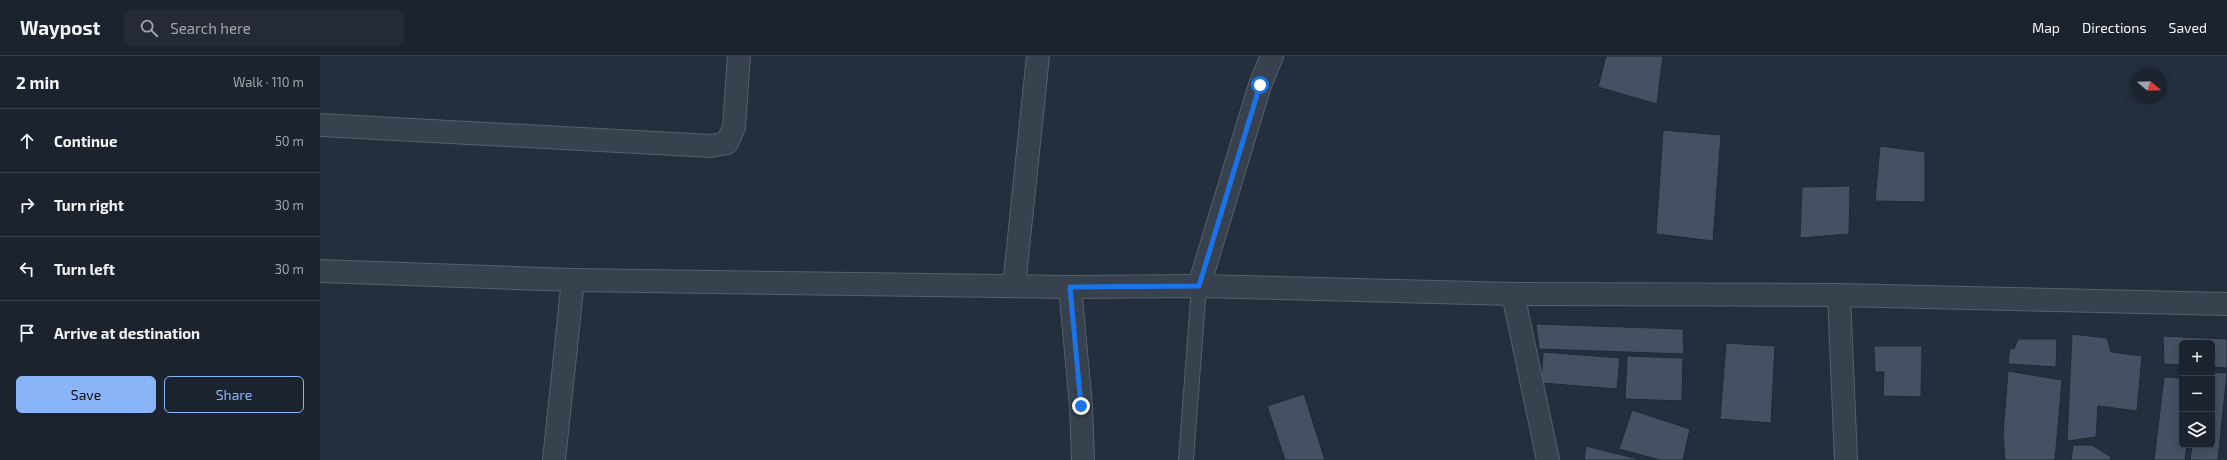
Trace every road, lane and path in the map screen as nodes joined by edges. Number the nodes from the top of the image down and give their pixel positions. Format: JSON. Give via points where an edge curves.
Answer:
{"nodes":[{"id":1,"x":739,"y":56,"type":"edge"},
{"id":2,"x":1038,"y":56,"type":"edge"},
{"id":3,"x":1272,"y":56,"type":"edge"},
{"id":4,"x":320,"y":125,"type":"edge"},
{"id":5,"x":320,"y":270,"type":"edge"},
{"id":6,"x":573,"y":280,"type":"junction"},
{"id":7,"x":1014,"y":286,"type":"junction"},
{"id":8,"x":1199,"y":286,"type":"junction"},
{"id":9,"x":1070,"y":287,"type":"junction"},
{"id":10,"x":1512,"y":294,"type":"junction"},
{"id":11,"x":1839,"y":295,"type":"junction"},
{"id":12,"x":2227,"y":304,"type":"edge"},
{"id":13,"x":554,"y":460,"type":"edge"},
{"id":14,"x":1083,"y":460,"type":"edge"},
{"id":15,"x":1186,"y":460,"type":"edge"},
{"id":16,"x":1548,"y":460,"type":"edge"},
{"id":17,"x":1846,"y":460,"type":"edge"}],
"edges":[{"from":1,"to":4,"type":"street","via":[[734,127],[727,143],[711,146]]},
{"from":2,"to":7,"type":"street"},
{"from":3,"to":8,"type":"street","via":[[1260,85]]},
{"from":5,"to":6,"type":"street"},
{"from":6,"to":7,"type":"street"},
{"from":6,"to":13,"type":"street"},
{"from":7,"to":9,"type":"street"},
{"from":8,"to":9,"type":"street"},
{"from":8,"to":10,"type":"street"},
{"from":8,"to":15,"type":"lane"},
{"from":9,"to":14,"type":"street","via":[[1081,406]]},
{"from":10,"to":11,"type":"street"},
{"from":10,"to":16,"type":"street"},
{"from":11,"to":12,"type":"street"},
{"from":11,"to":17,"type":"street"}]}
